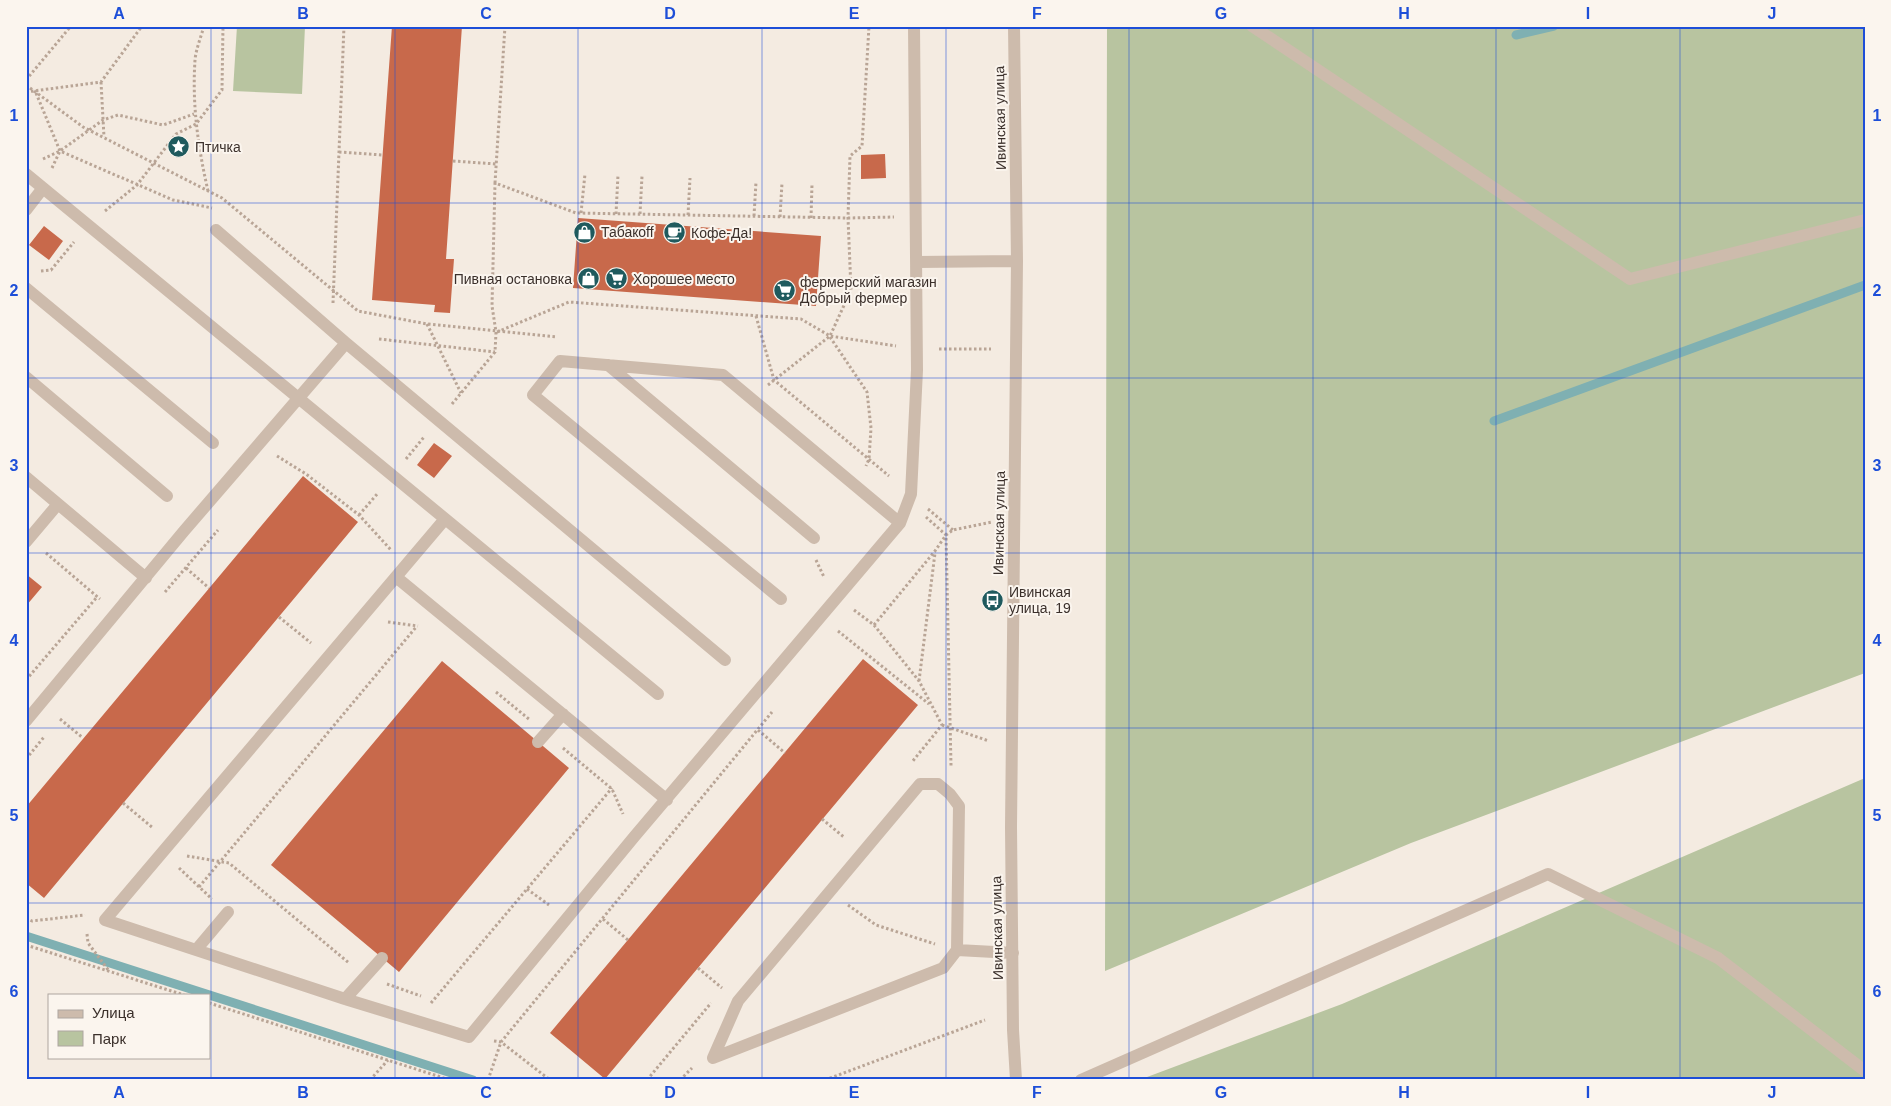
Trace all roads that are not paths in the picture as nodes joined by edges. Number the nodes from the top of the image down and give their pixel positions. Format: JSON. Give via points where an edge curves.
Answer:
{"nodes":[{"id":1,"x":914,"y":26,"type":"edge"},
{"id":2,"x":1014,"y":26,"type":"edge"},
{"id":3,"x":1252,"y":26,"type":"edge"},
{"id":4,"x":26,"y":174,"type":"edge"},
{"id":5,"x":43,"y":188,"type":"junction"},
{"id":6,"x":26,"y":210,"type":"edge"},
{"id":7,"x":1865,"y":220,"type":"edge"},
{"id":8,"x":216,"y":230,"type":"dead end"},
{"id":9,"x":1016,"y":261,"type":"junction"},
{"id":10,"x":917,"y":262,"type":"junction"},
{"id":11,"x":26,"y":288,"type":"edge"},
{"id":12,"x":346,"y":343,"type":"junction"},
{"id":13,"x":608,"y":365,"type":"junction"},
{"id":14,"x":26,"y":378,"type":"edge"},
{"id":15,"x":298,"y":398,"type":"junction"},
{"id":16,"x":213,"y":443,"type":"dead end"},
{"id":17,"x":26,"y":477,"type":"edge"},
{"id":18,"x":168,"y":496,"type":"dead end"},
{"id":19,"x":58,"y":504,"type":"junction"},
{"id":20,"x":445,"y":519,"type":"junction"},
{"id":21,"x":900,"y":523,"type":"junction"},
{"id":22,"x":814,"y":538,"type":"dead end"},
{"id":23,"x":28,"y":540,"type":"edge"},
{"id":24,"x":396,"y":577,"type":"junction"},
{"id":25,"x":146,"y":578,"type":"junction"},
{"id":26,"x":781,"y":599,"type":"dead end"},
{"id":27,"x":725,"y":660,"type":"dead end"},
{"id":28,"x":658,"y":694,"type":"dead end"},
{"id":29,"x":563,"y":714,"type":"junction"},
{"id":30,"x":26,"y":722,"type":"edge"},
{"id":31,"x":543,"y":738,"type":"road end"},
{"id":32,"x":667,"y":800,"type":"junction"},
{"id":33,"x":228,"y":912,"type":"road end"},
{"id":34,"x":196,"y":950,"type":"junction"},
{"id":35,"x":958,"y":950,"type":"junction"},
{"id":36,"x":1013,"y":953,"type":"junction"},
{"id":37,"x":382,"y":958,"type":"dead end"},
{"id":38,"x":345,"y":999,"type":"junction"},
{"id":39,"x":1865,"y":1071,"type":"edge"},
{"id":40,"x":1016,"y":1080,"type":"edge"},
{"id":41,"x":1081,"y":1080,"type":"edge"}],
"edges":[{"from":1,"to":10,"type":"street"},
{"from":2,"to":9,"type":"street","name":"Ивинская улица"},
{"from":3,"to":7,"type":"street","via":[[1630,279]]},
{"from":4,"to":5,"type":"street"},
{"from":5,"to":6,"type":"street"},
{"from":5,"to":15,"type":"street"},
{"from":8,"to":12,"type":"street"},
{"from":9,"to":10,"type":"street"},
{"from":9,"to":36,"type":"street","name":"Ивинская улица","via":[[1010,827]]},
{"from":10,"to":21,"type":"street","via":[[917,370],[910,494]]},
{"from":11,"to":16,"type":"street"},
{"from":12,"to":15,"type":"street"},
{"from":12,"to":27,"type":"street"},
{"from":13,"to":21,"type":"street","via":[[722,375]]},
{"from":13,"to":22,"type":"street"},
{"from":13,"to":26,"type":"street","via":[[560,361],[533,395]]},
{"from":14,"to":18,"type":"street"},
{"from":15,"to":20,"type":"street"},
{"from":15,"to":25,"type":"street"},
{"from":17,"to":19,"type":"street"},
{"from":19,"to":23,"type":"street"},
{"from":19,"to":25,"type":"street"},
{"from":20,"to":24,"type":"street"},
{"from":20,"to":28,"type":"street"},
{"from":21,"to":32,"type":"street"},
{"from":24,"to":29,"type":"street"},
{"from":24,"to":34,"type":"street","via":[[104,920]]},
{"from":25,"to":30,"type":"street"},
{"from":29,"to":31,"type":"street"},
{"from":29,"to":32,"type":"street"},
{"from":32,"to":38,"type":"street","via":[[469,1037]]},
{"from":33,"to":34,"type":"street"},
{"from":34,"to":38,"type":"street"},
{"from":35,"to":35,"type":"street","via":[[943,968],[713,1058],[738,1001],[920,784],[938,784],[959,806]]},
{"from":35,"to":36,"type":"street"},
{"from":36,"to":40,"type":"street","name":"Ивинская улица"},
{"from":37,"to":38,"type":"street"},
{"from":39,"to":41,"type":"street","via":[[1718,958],[1548,874]]}]}
